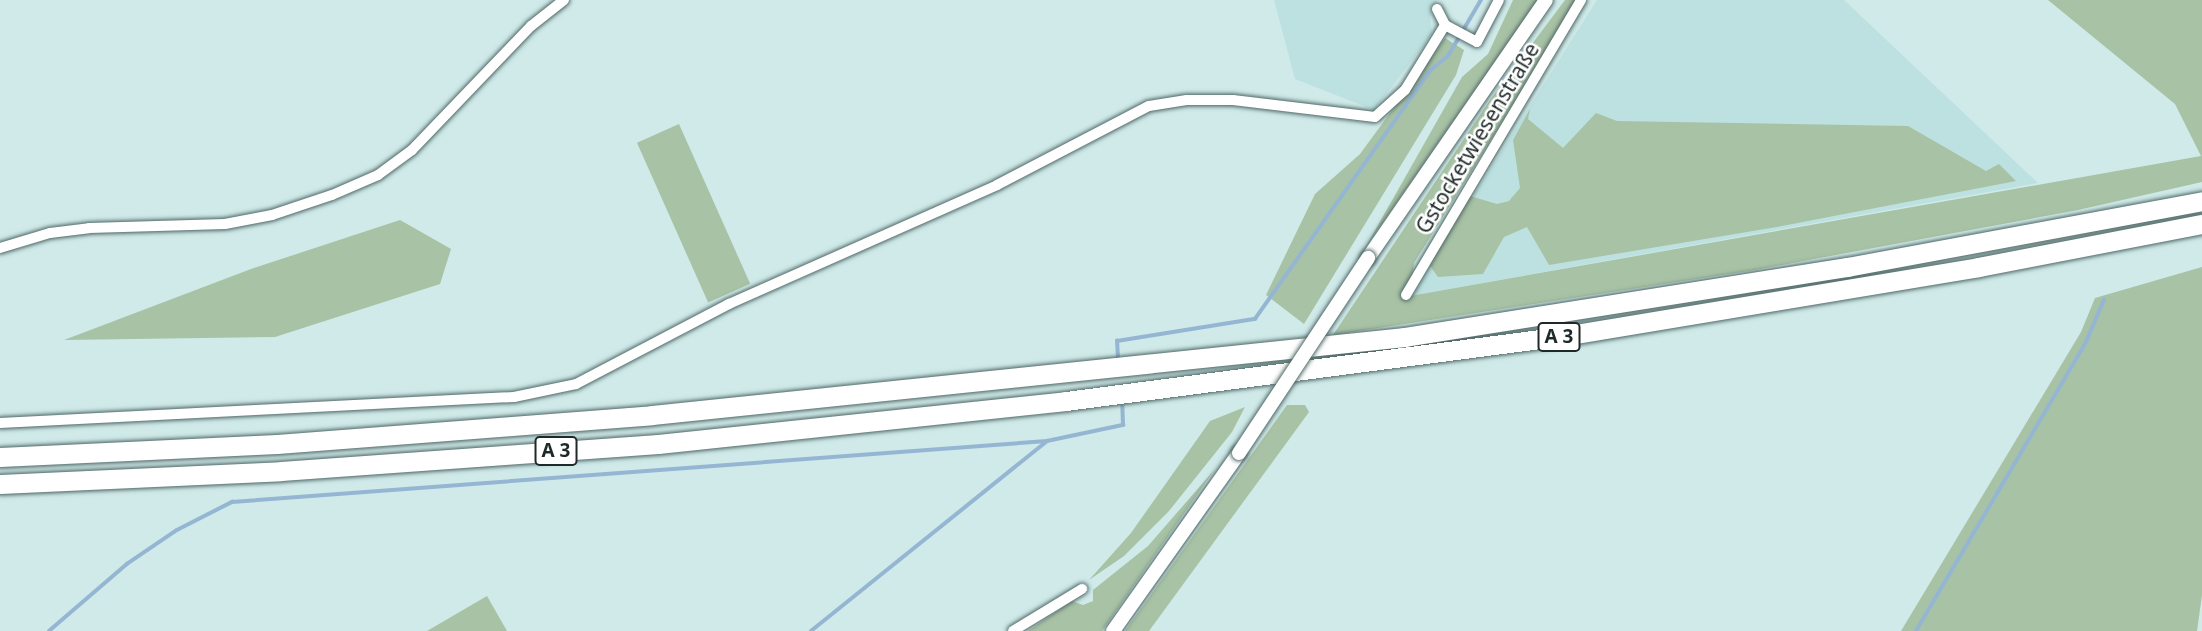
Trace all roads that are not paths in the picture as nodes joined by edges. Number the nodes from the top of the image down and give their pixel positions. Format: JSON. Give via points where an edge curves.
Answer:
{"nodes":[{"id":1,"x":564,"y":0,"type":"edge"},
{"id":2,"x":1499,"y":0,"type":"edge"},
{"id":3,"x":1546,"y":0,"type":"edge"},
{"id":4,"x":1581,"y":0,"type":"edge"},
{"id":5,"x":1437,"y":9,"type":"dead end"},
{"id":6,"x":1446,"y":26,"type":"junction"},
{"id":7,"x":2197,"y":200,"type":"edge"},
{"id":8,"x":2202,"y":224,"type":"edge"},
{"id":9,"x":0,"y":248,"type":"edge"},
{"id":10,"x":1406,"y":295,"type":"dead end"},
{"id":11,"x":0,"y":423,"type":"edge"},
{"id":12,"x":0,"y":457,"type":"edge"},
{"id":13,"x":0,"y":484,"type":"edge"},
{"id":14,"x":1082,"y":589,"type":"dead end"},
{"id":15,"x":1013,"y":631,"type":"edge"},
{"id":16,"x":1113,"y":631,"type":"edge"}],
"edges":[{"from":1,"to":9,"type":"street","via":[[531,26],[412,150],[378,174],[332,195],[272,215],[225,224],[89,228],[50,233]]},
{"from":2,"to":6,"type":"street","via":[[1477,42]]},
{"from":3,"to":16,"type":"main road","bridge":true},
{"from":4,"to":10,"type":"street","name":"Gstocketwiesenstraße"},
{"from":5,"to":6,"type":"street"},
{"from":6,"to":11,"type":"street","via":[[1405,90],[1375,117],[1233,100],[1149,106],[997,186],[729,304],[576,384],[514,397]]},
{"from":7,"to":12,"type":"highway","number":"A 3","via":[[1584,311],[1410,337],[652,415],[277,444]]},
{"from":8,"to":13,"type":"highway","number":"A 3","via":[[1979,267],[1563,336],[1136,393],[658,444],[281,471]]},
{"from":14,"to":15,"type":"street"}]}
